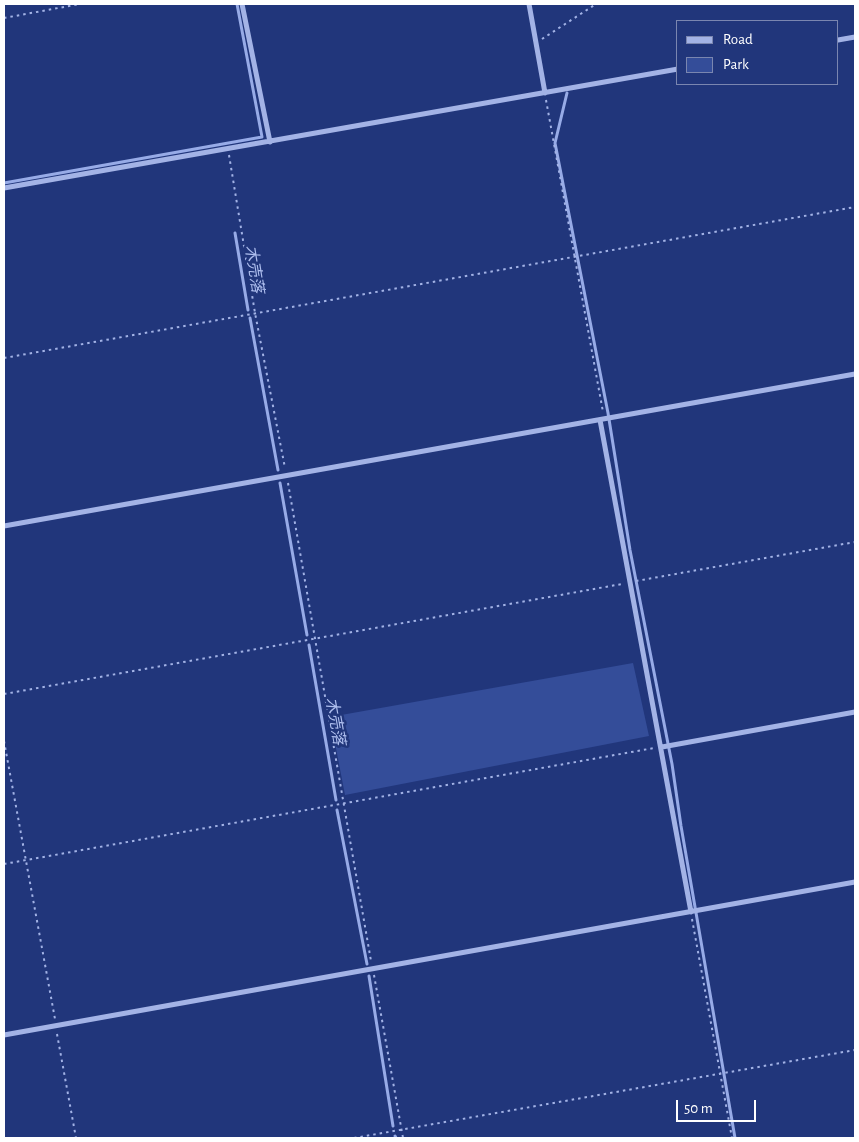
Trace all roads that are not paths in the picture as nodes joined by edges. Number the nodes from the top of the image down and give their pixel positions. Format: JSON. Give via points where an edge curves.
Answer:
{"nodes":[{"id":1,"x":242,"y":4,"type":"edge"},
{"id":2,"x":529,"y":4,"type":"edge"},
{"id":3,"x":855,"y":36,"type":"edge"},
{"id":4,"x":839,"y":40,"type":"edge"},
{"id":5,"x":676,"y":69,"type":"edge"},
{"id":6,"x":545,"y":93,"type":"junction"},
{"id":7,"x":270,"y":142,"type":"junction"},
{"id":8,"x":4,"y":188,"type":"edge"},
{"id":9,"x":855,"y":374,"type":"edge"},
{"id":10,"x":602,"y":420,"type":"junction"},
{"id":11,"x":4,"y":526,"type":"edge"},
{"id":12,"x":855,"y":712,"type":"edge"},
{"id":13,"x":662,"y":747,"type":"junction"},
{"id":14,"x":855,"y":882,"type":"edge"},
{"id":15,"x":691,"y":912,"type":"junction"},
{"id":16,"x":4,"y":1035,"type":"edge"}],
"edges":[{"from":1,"to":7,"type":"street"},
{"from":2,"to":6,"type":"street"},
{"from":3,"to":4,"type":"street"},
{"from":5,"to":6,"type":"street"},
{"from":6,"to":7,"type":"street"},
{"from":7,"to":8,"type":"street"},
{"from":9,"to":10,"type":"street"},
{"from":10,"to":11,"type":"street"},
{"from":10,"to":13,"type":"street"},
{"from":12,"to":13,"type":"street"},
{"from":13,"to":15,"type":"street"},
{"from":14,"to":15,"type":"street"},
{"from":15,"to":16,"type":"street"}]}
